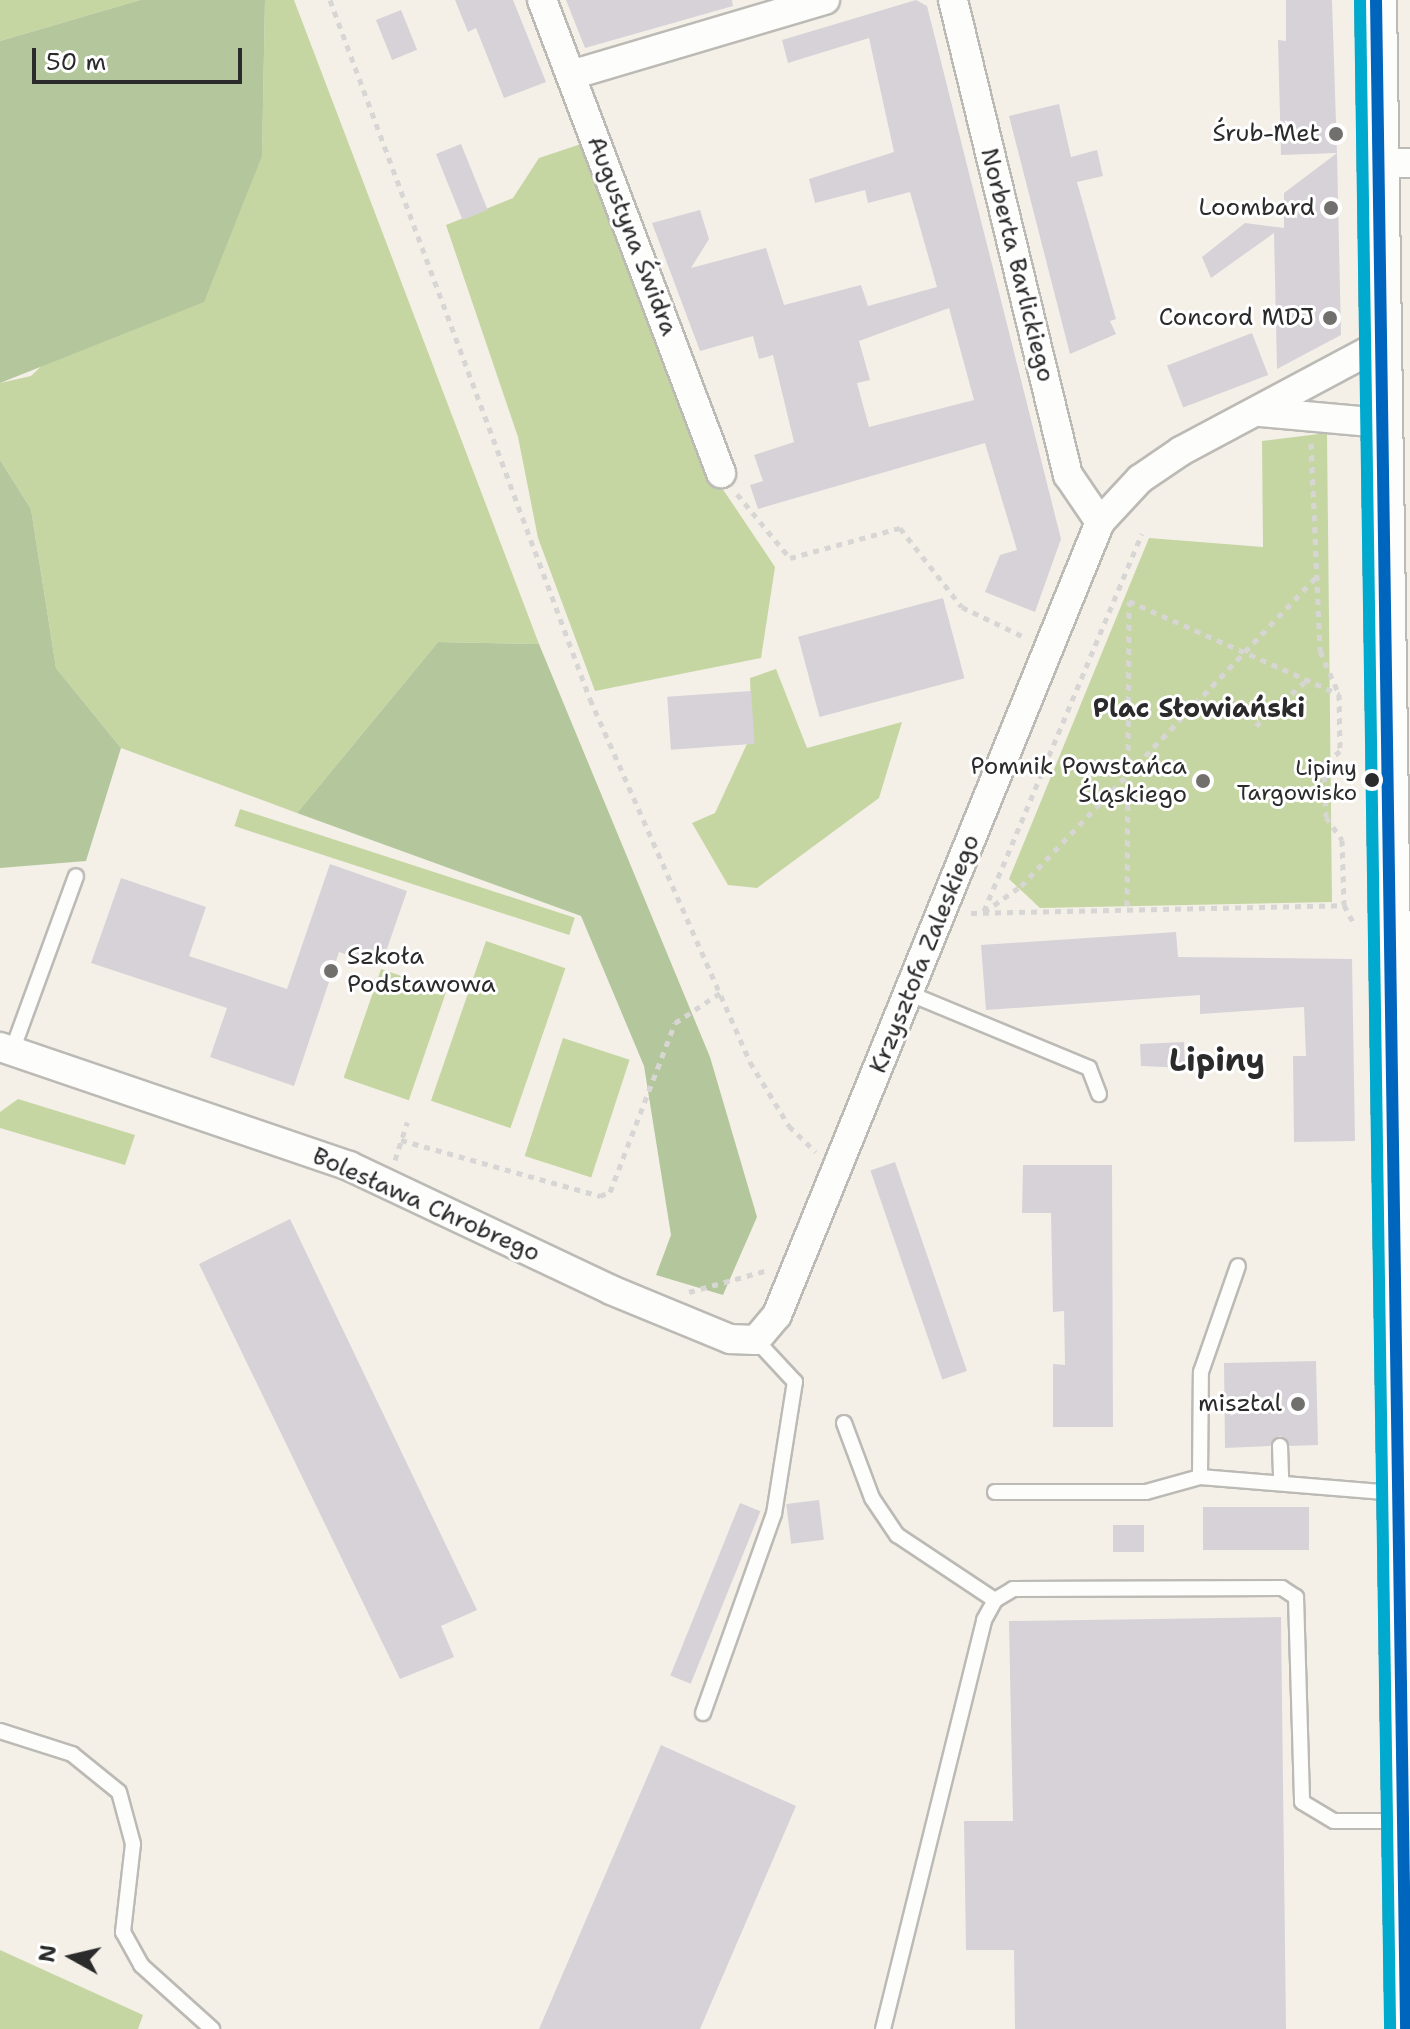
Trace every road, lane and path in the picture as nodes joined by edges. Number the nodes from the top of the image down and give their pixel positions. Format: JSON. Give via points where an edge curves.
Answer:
{"nodes":[{"id":1,"x":330,"y":0,"type":"edge"},
{"id":2,"x":542,"y":0,"type":"edge"},
{"id":3,"x":825,"y":0,"type":"edge"},
{"id":4,"x":953,"y":0,"type":"edge"},
{"id":5,"x":1376,"y":0,"type":"edge"},
{"id":6,"x":571,"y":75,"type":"junction"},
{"id":7,"x":1394,"y":164,"type":"edge"},
{"id":8,"x":1381,"y":344,"type":"junction"},
{"id":9,"x":1261,"y":412,"type":"junction"},
{"id":10,"x":1382,"y":423,"type":"junction"},
{"id":11,"x":1310,"y":426,"type":"dead end"},
{"id":12,"x":721,"y":473,"type":"joint"},
{"id":13,"x":1396,"y":474,"type":"edge"},
{"id":14,"x":1100,"y":522,"type":"junction"},
{"id":15,"x":1142,"y":534,"type":"dead end"},
{"id":16,"x":1316,"y":577,"type":"junction"},
{"id":17,"x":1118,"y":592,"type":"junction"},
{"id":18,"x":1129,"y":601,"type":"junction"},
{"id":19,"x":1048,"y":648,"type":"junction"},
{"id":20,"x":1247,"y":649,"type":"junction"},
{"id":21,"x":1309,"y":678,"type":"junction"},
{"id":22,"x":1339,"y":694,"type":"junction"},
{"id":23,"x":1256,"y":726,"type":"dead end"},
{"id":24,"x":1129,"y":772,"type":"junction"},
{"id":25,"x":76,"y":876,"type":"dead end"},
{"id":26,"x":1344,"y":905,"type":"junction"},
{"id":27,"x":1127,"y":906,"type":"junction"},
{"id":28,"x":984,"y":912,"type":"junction"},
{"id":29,"x":962,"y":914,"type":"dead end"},
{"id":30,"x":1360,"y":933,"type":"dead end"},
{"id":31,"x":720,"y":993,"type":"junction"},
{"id":32,"x":908,"y":993,"type":"junction"},
{"id":33,"x":6,"y":1049,"type":"edge"},
{"id":34,"x":1099,"y":1094,"type":"dead end"},
{"id":35,"x":407,"y":1122,"type":"dead end"},
{"id":36,"x":401,"y":1140,"type":"junction"},
{"id":37,"x":393,"y":1164,"type":"dead end"},
{"id":38,"x":837,"y":1171,"type":"junction"},
{"id":39,"x":1238,"y":1266,"type":"dead end"},
{"id":40,"x":756,"y":1340,"type":"junction"},
{"id":41,"x":844,"y":1423,"type":"dead end"},
{"id":42,"x":1280,"y":1446,"type":"dead end"},
{"id":43,"x":1200,"y":1477,"type":"junction"},
{"id":44,"x":1281,"y":1479,"type":"junction"},
{"id":45,"x":995,"y":1492,"type":"dead end"},
{"id":46,"x":1405,"y":1492,"type":"edge"},
{"id":47,"x":995,"y":1600,"type":"junction"},
{"id":48,"x":703,"y":1713,"type":"dead end"},
{"id":49,"x":0,"y":1731,"type":"edge"},
{"id":50,"x":1404,"y":1821,"type":"junction"},
{"id":51,"x":212,"y":2029,"type":"edge"},
{"id":52,"x":883,"y":2029,"type":"edge"},
{"id":53,"x":1406,"y":2029,"type":"edge"}],
"edges":[{"from":1,"to":31,"type":"path","via":[[585,685]]},
{"from":2,"to":6,"type":"street","name":"Augustyna Świdra"},
{"from":3,"to":6,"type":"street"},
{"from":4,"to":14,"type":"street","name":"Norberta Barlickiego","via":[[1068,475]]},
{"from":5,"to":7,"type":"street"},
{"from":6,"to":12,"type":"street","name":"Augustyna Świdra"},
{"from":7,"to":8,"type":"street"},
{"from":8,"to":9,"type":"street","name":"Krzysztofa Zaleskiego"},
{"from":8,"to":10,"type":"street"},
{"from":9,"to":10,"type":"street"},
{"from":9,"to":14,"type":"street","name":"Krzysztofa Zaleskiego","via":[[1140,479]]},
{"from":10,"to":13,"type":"street"},
{"from":11,"to":16,"type":"path"},
{"from":12,"to":19,"type":"path","via":[[790,558],[900,528],[962,607]]},
{"from":13,"to":46,"type":"street"},
{"from":14,"to":19,"type":"street","name":"Krzysztofa Zaleskiego"},
{"from":15,"to":17,"type":"path"},
{"from":16,"to":20,"type":"path"},
{"from":16,"to":22,"type":"path","via":[[1320,651]]},
{"from":17,"to":18,"type":"path"},
{"from":17,"to":28,"type":"path"},
{"from":18,"to":20,"type":"path"},
{"from":18,"to":24,"type":"path"},
{"from":19,"to":32,"type":"street","name":"Krzysztofa Zaleskiego"},
{"from":20,"to":21,"type":"path"},
{"from":20,"to":24,"type":"path"},
{"from":21,"to":22,"type":"path"},
{"from":21,"to":23,"type":"path"},
{"from":22,"to":26,"type":"path","via":[[1340,751],[1324,764],[1326,817],[1342,840]]},
{"from":24,"to":27,"type":"path"},
{"from":24,"to":28,"type":"path","via":[[1021,886]]},
{"from":25,"to":33,"type":"lane"},
{"from":26,"to":27,"type":"path"},
{"from":26,"to":30,"type":"path"},
{"from":27,"to":28,"type":"path"},
{"from":28,"to":29,"type":"path"},
{"from":31,"to":36,"type":"path","via":[[675,1023],[610,1192],[600,1196]]},
{"from":31,"to":38,"type":"path","via":[[789,1126]]},
{"from":32,"to":34,"type":"lane","via":[[1089,1068]]},
{"from":32,"to":38,"type":"street","name":"Krzysztofa Zaleskiego"},
{"from":33,"to":40,"type":"street","name":"Bolesława Chrobrego","via":[[349,1166],[611,1290],[730,1339]]},
{"from":35,"to":36,"type":"path"},
{"from":36,"to":37,"type":"path"},
{"from":38,"to":40,"type":"street","name":"Krzysztofa Zaleskiego","via":[[777,1315]]},
{"from":39,"to":43,"type":"lane","via":[[1201,1372]]},
{"from":40,"to":48,"type":"lane","via":[[795,1382],[774,1514]]},
{"from":41,"to":47,"type":"lane","via":[[872,1498],[897,1535]]},
{"from":42,"to":44,"type":"lane"},
{"from":43,"to":44,"type":"lane"},
{"from":43,"to":45,"type":"lane","via":[[1146,1492]]},
{"from":44,"to":46,"type":"lane"},
{"from":46,"to":50,"type":"street"},
{"from":47,"to":50,"type":"lane","via":[[1013,1589],[1282,1588],[1296,1597],[1300,1612],[1302,1802],[1334,1821]]},
{"from":47,"to":52,"type":"lane","via":[[984,1620]]},
{"from":49,"to":51,"type":"lane","via":[[72,1754],[119,1792],[133,1844],[123,1932],[141,1965]]},
{"from":50,"to":53,"type":"street"}]}
